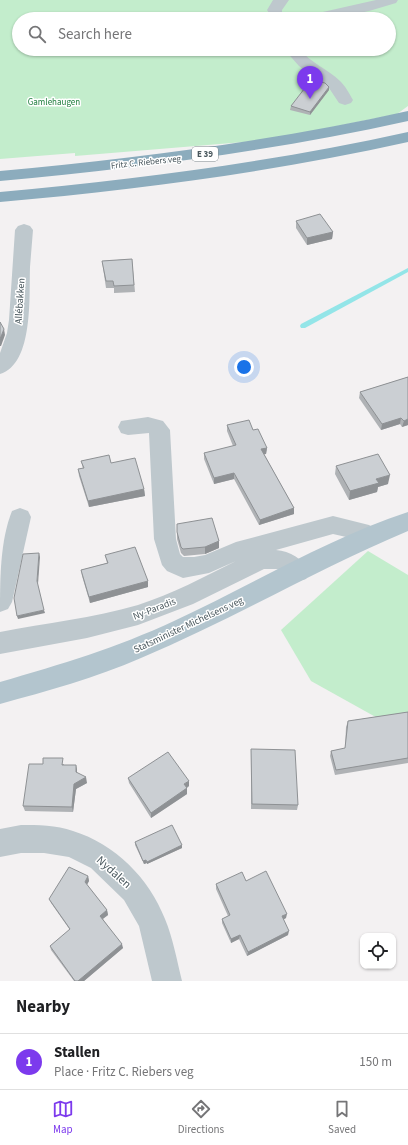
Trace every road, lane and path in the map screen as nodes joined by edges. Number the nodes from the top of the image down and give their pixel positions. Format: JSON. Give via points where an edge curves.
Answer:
{"nodes":[{"id":1,"x":282,"y":0,"type":"edge"},
{"id":2,"x":391,"y":0,"type":"edge"},
{"id":3,"x":274,"y":12,"type":"edge"},
{"id":4,"x":348,"y":12,"type":"edge"},
{"id":5,"x":297,"y":56,"type":"edge"},
{"id":6,"x":345,"y":100,"type":"dead end"},
{"id":7,"x":408,"y":116,"type":"edge"},
{"id":8,"x":408,"y":137,"type":"edge"},
{"id":9,"x":0,"y":176,"type":"edge"},
{"id":10,"x":0,"y":197,"type":"edge"},
{"id":11,"x":24,"y":230,"type":"dead end"},
{"id":12,"x":0,"y":368,"type":"edge"},
{"id":13,"x":128,"y":427,"type":"dead end"},
{"id":14,"x":20,"y":517,"type":"dead end"},
{"id":15,"x":408,"y":521,"type":"edge"},
{"id":16,"x":369,"y":537,"type":"junction"},
{"id":17,"x":298,"y":572,"type":"junction"},
{"id":18,"x":0,"y":602,"type":"edge"},
{"id":19,"x":2,"y":643,"type":"edge"},
{"id":20,"x":0,"y":693,"type":"edge"},
{"id":21,"x":0,"y":843,"type":"edge"},
{"id":22,"x":167,"y":981,"type":"edge"}],
"edges":[{"from":1,"to":3,"type":"street","via":[[274,6]]},
{"from":2,"to":4,"type":"street"},
{"from":5,"to":6,"type":"street","via":[[331,80]]},
{"from":7,"to":9,"type":"highway","name":"Fritz C. Riebers veg","number":"E 39","via":[[359,128],[254,147]]},
{"from":8,"to":10,"type":"highway","name":"Fritz C. Riebers veg","number":"E 39","via":[[321,156],[200,176]]},
{"from":11,"to":12,"type":"street","name":"Allébakken","via":[[18,327],[8,356]]},
{"from":13,"to":16,"type":"street","via":[[150,424],[158,430],[164,539],[170,558],[183,568],[209,563],[236,551],[333,526],[361,530]]},
{"from":14,"to":18,"type":"street"},
{"from":15,"to":16,"type":"main road","name":"Statsminister Michelsens veg"},
{"from":16,"to":17,"type":"main road","name":"Statsminister Michelsens veg"},
{"from":17,"to":19,"type":"street","name":"Ny-Paradis","via":[[283,559],[261,560],[139,615],[99,626]]},
{"from":17,"to":20,"type":"main road","name":"Statsminister Michelsens veg","via":[[174,632],[102,663]]},
{"from":21,"to":22,"type":"street","name":"Nydalen","via":[[21,839],[44,839],[72,844],[101,858],[134,890],[152,920]]}]}
